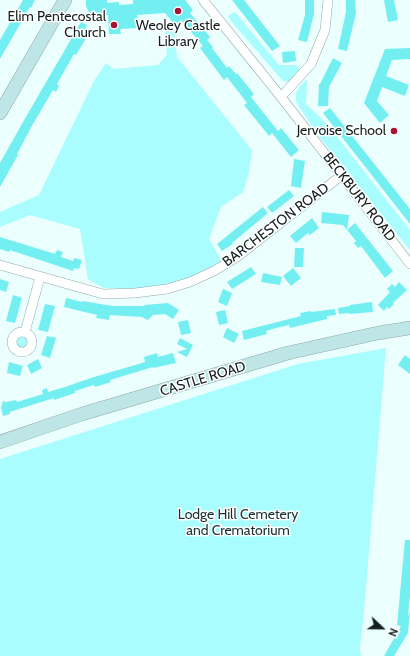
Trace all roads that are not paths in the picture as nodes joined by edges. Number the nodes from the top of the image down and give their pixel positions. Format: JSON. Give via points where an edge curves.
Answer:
{"nodes":[{"id":1,"x":65,"y":0,"type":"edge"},
{"id":2,"x":203,"y":0,"type":"edge"},
{"id":3,"x":328,"y":0,"type":"edge"},
{"id":4,"x":281,"y":97,"type":"junction"},
{"id":5,"x":0,"y":113,"type":"edge"},
{"id":6,"x":342,"y":175,"type":"junction"},
{"id":7,"x":410,"y":264,"type":"edge"},
{"id":8,"x":0,"y":265,"type":"edge"},
{"id":9,"x":40,"y":277,"type":"junction"},
{"id":10,"x":410,"y":328,"type":"edge"},
{"id":11,"x":25,"y":332,"type":"dead end"},
{"id":12,"x":0,"y":442,"type":"edge"}],
"edges":[{"from":1,"to":5,"type":"street"},
{"from":2,"to":4,"type":"street","name":"BECKBURY ROAD"},
{"from":3,"to":4,"type":"street","via":[[325,30],[311,64]]},
{"from":4,"to":6,"type":"street","name":"BECKBURY ROAD"},
{"from":6,"to":7,"type":"street","name":"BECKBURY ROAD"},
{"from":6,"to":9,"type":"street","name":"BARCHESTON ROAD","via":[[237,257],[190,282],[135,293],[103,294]]},
{"from":8,"to":9,"type":"street","name":"BARCHESTON ROAD"},
{"from":9,"to":11,"type":"street"},
{"from":10,"to":12,"type":"street","name":"CASTLE ROAD","via":[[288,354],[82,414]]}]}
